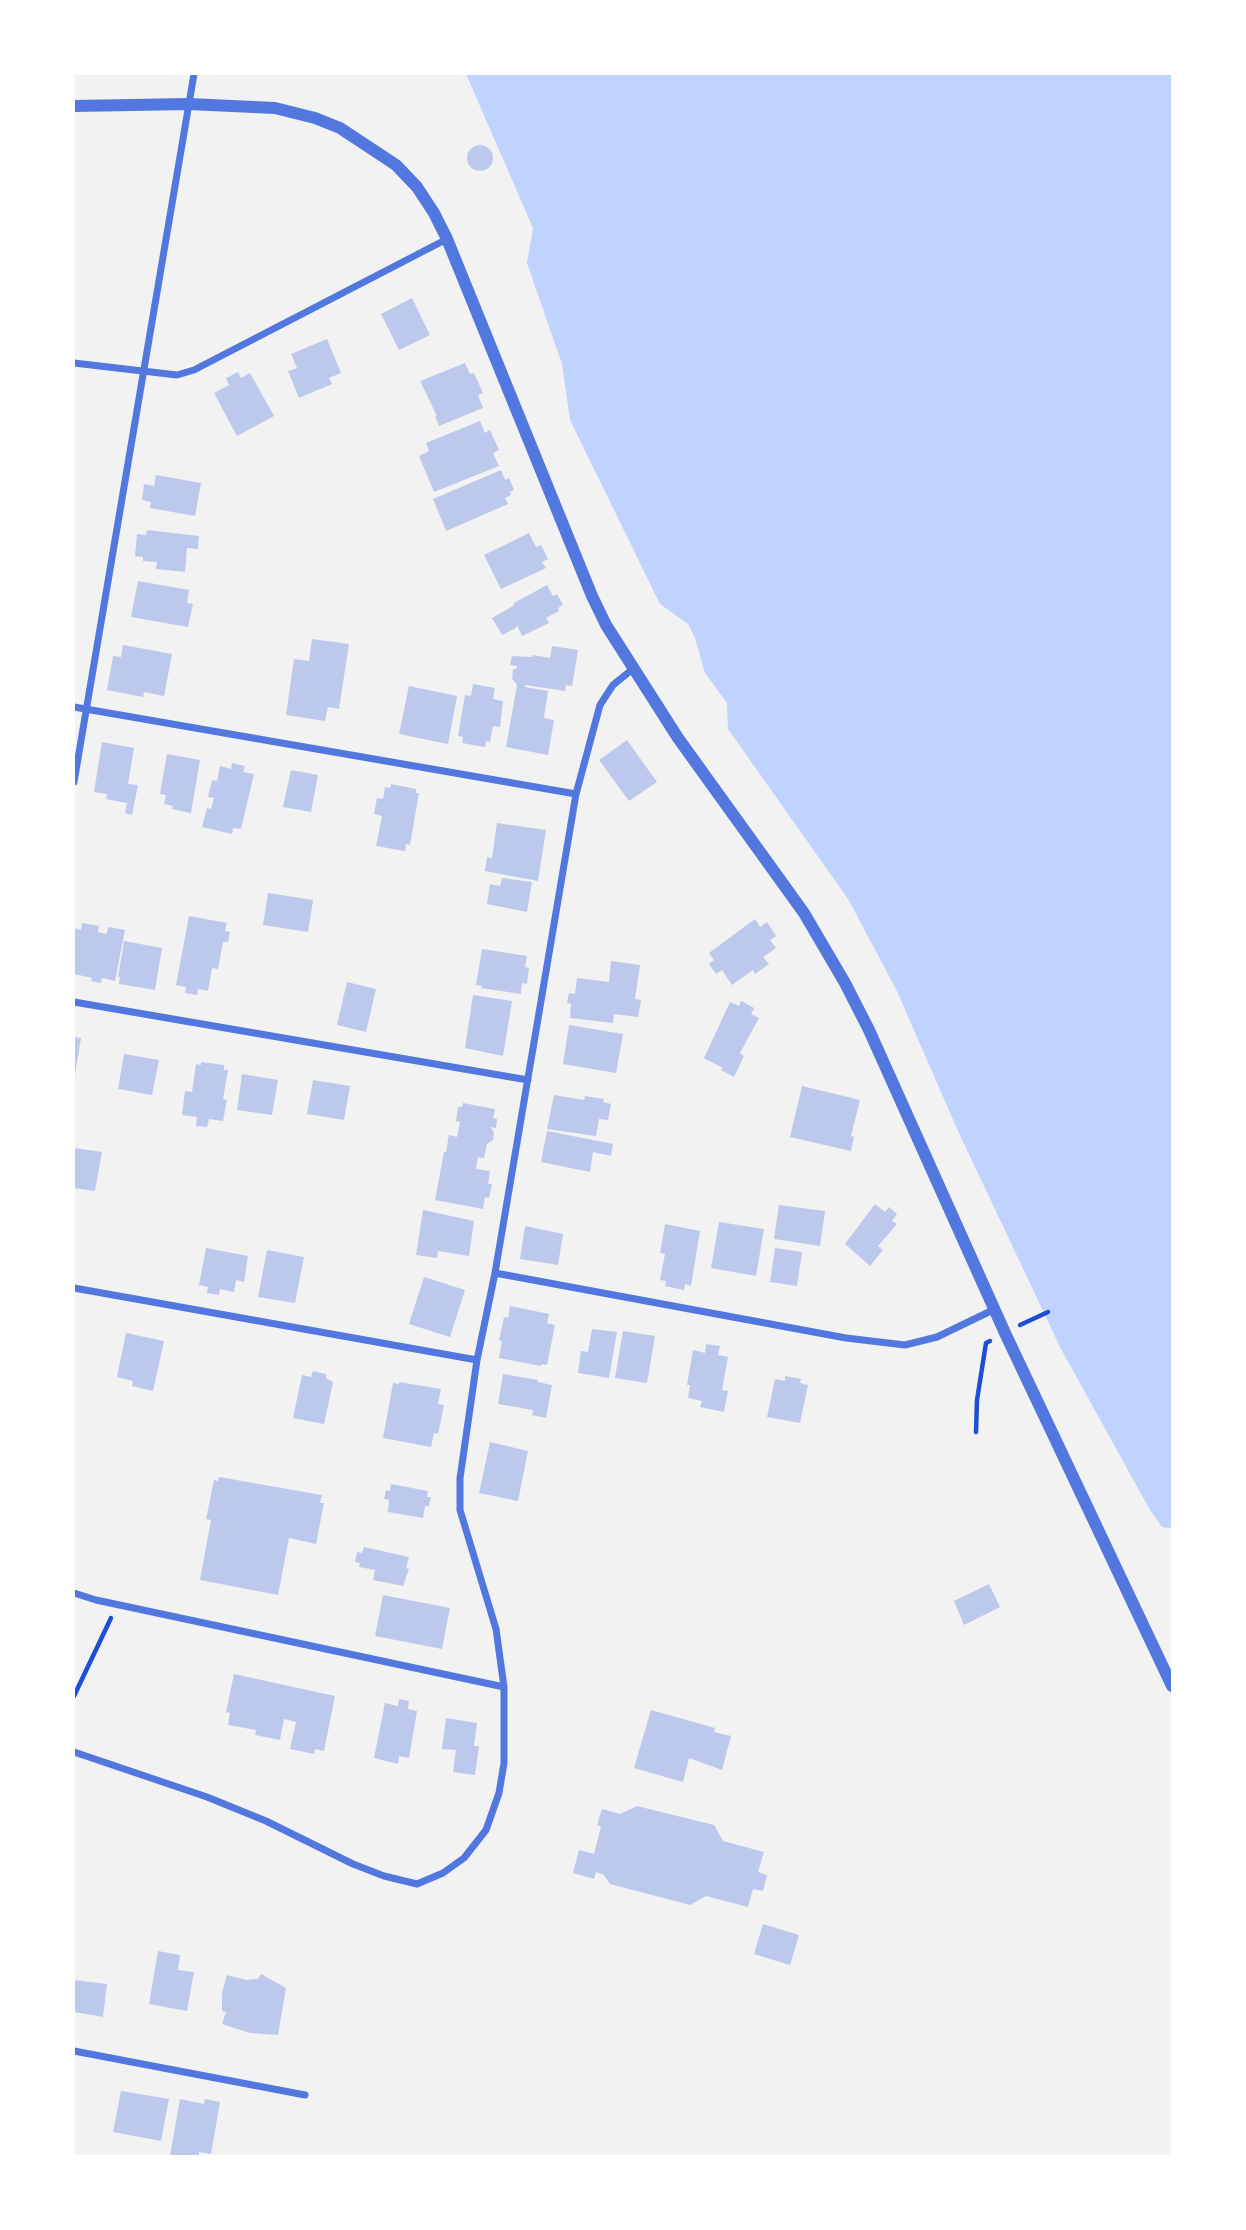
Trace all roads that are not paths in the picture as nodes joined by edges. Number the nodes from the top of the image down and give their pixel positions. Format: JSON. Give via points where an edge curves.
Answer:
{"nodes":[{"id":1,"x":194,"y":74,"type":"edge"},
{"id":2,"x":189,"y":104,"type":"junction"},
{"id":3,"x":74,"y":106,"type":"edge"},
{"id":4,"x":447,"y":239,"type":"junction"},
{"id":5,"x":74,"y":363,"type":"edge"},
{"id":6,"x":145,"y":371,"type":"junction"},
{"id":7,"x":634,"y":668,"type":"junction"},
{"id":8,"x":74,"y":707,"type":"edge"},
{"id":9,"x":87,"y":710,"type":"junction"},
{"id":10,"x":74,"y":782,"type":"edge"},
{"id":11,"x":576,"y":794,"type":"junction"},
{"id":12,"x":74,"y":1002,"type":"edge"},
{"id":13,"x":528,"y":1080,"type":"junction"},
{"id":14,"x":495,"y":1273,"type":"junction"},
{"id":15,"x":74,"y":1288,"type":"edge"},
{"id":16,"x":995,"y":1309,"type":"junction"},
{"id":17,"x":477,"y":1360,"type":"junction"},
{"id":18,"x":74,"y":1593,"type":"edge"},
{"id":19,"x":1171,"y":1681,"type":"edge"},
{"id":20,"x":504,"y":1687,"type":"junction"},
{"id":21,"x":74,"y":1752,"type":"edge"},
{"id":22,"x":74,"y":2051,"type":"edge"},
{"id":23,"x":304,"y":2095,"type":"dead end"}],
"edges":[{"from":1,"to":2,"type":"street"},
{"from":2,"to":3,"type":"street"},
{"from":2,"to":4,"type":"street","via":[[275,108],[341,128],[396,165],[417,187]]},
{"from":2,"to":6,"type":"street"},
{"from":4,"to":6,"type":"street","via":[[194,370],[177,375]]},
{"from":4,"to":7,"type":"street","via":[[592,596]]},
{"from":5,"to":6,"type":"street"},
{"from":6,"to":9,"type":"street"},
{"from":7,"to":11,"type":"street","via":[[613,685],[600,705]]},
{"from":7,"to":16,"type":"street","via":[[678,738],[804,913],[845,983]]},
{"from":8,"to":9,"type":"street"},
{"from":9,"to":10,"type":"street"},
{"from":9,"to":11,"type":"street"},
{"from":11,"to":13,"type":"street"},
{"from":12,"to":13,"type":"street"},
{"from":13,"to":14,"type":"street"},
{"from":14,"to":16,"type":"street","via":[[905,1345],[937,1337]]},
{"from":14,"to":17,"type":"street"},
{"from":15,"to":17,"type":"street"},
{"from":16,"to":19,"type":"street"},
{"from":17,"to":20,"type":"street","via":[[460,1478],[460,1510],[496,1629]]},
{"from":18,"to":20,"type":"street"},
{"from":20,"to":21,"type":"street","via":[[504,1763],[486,1830],[464,1858],[417,1884],[353,1864],[208,1797]]},
{"from":22,"to":23,"type":"street"}]}
